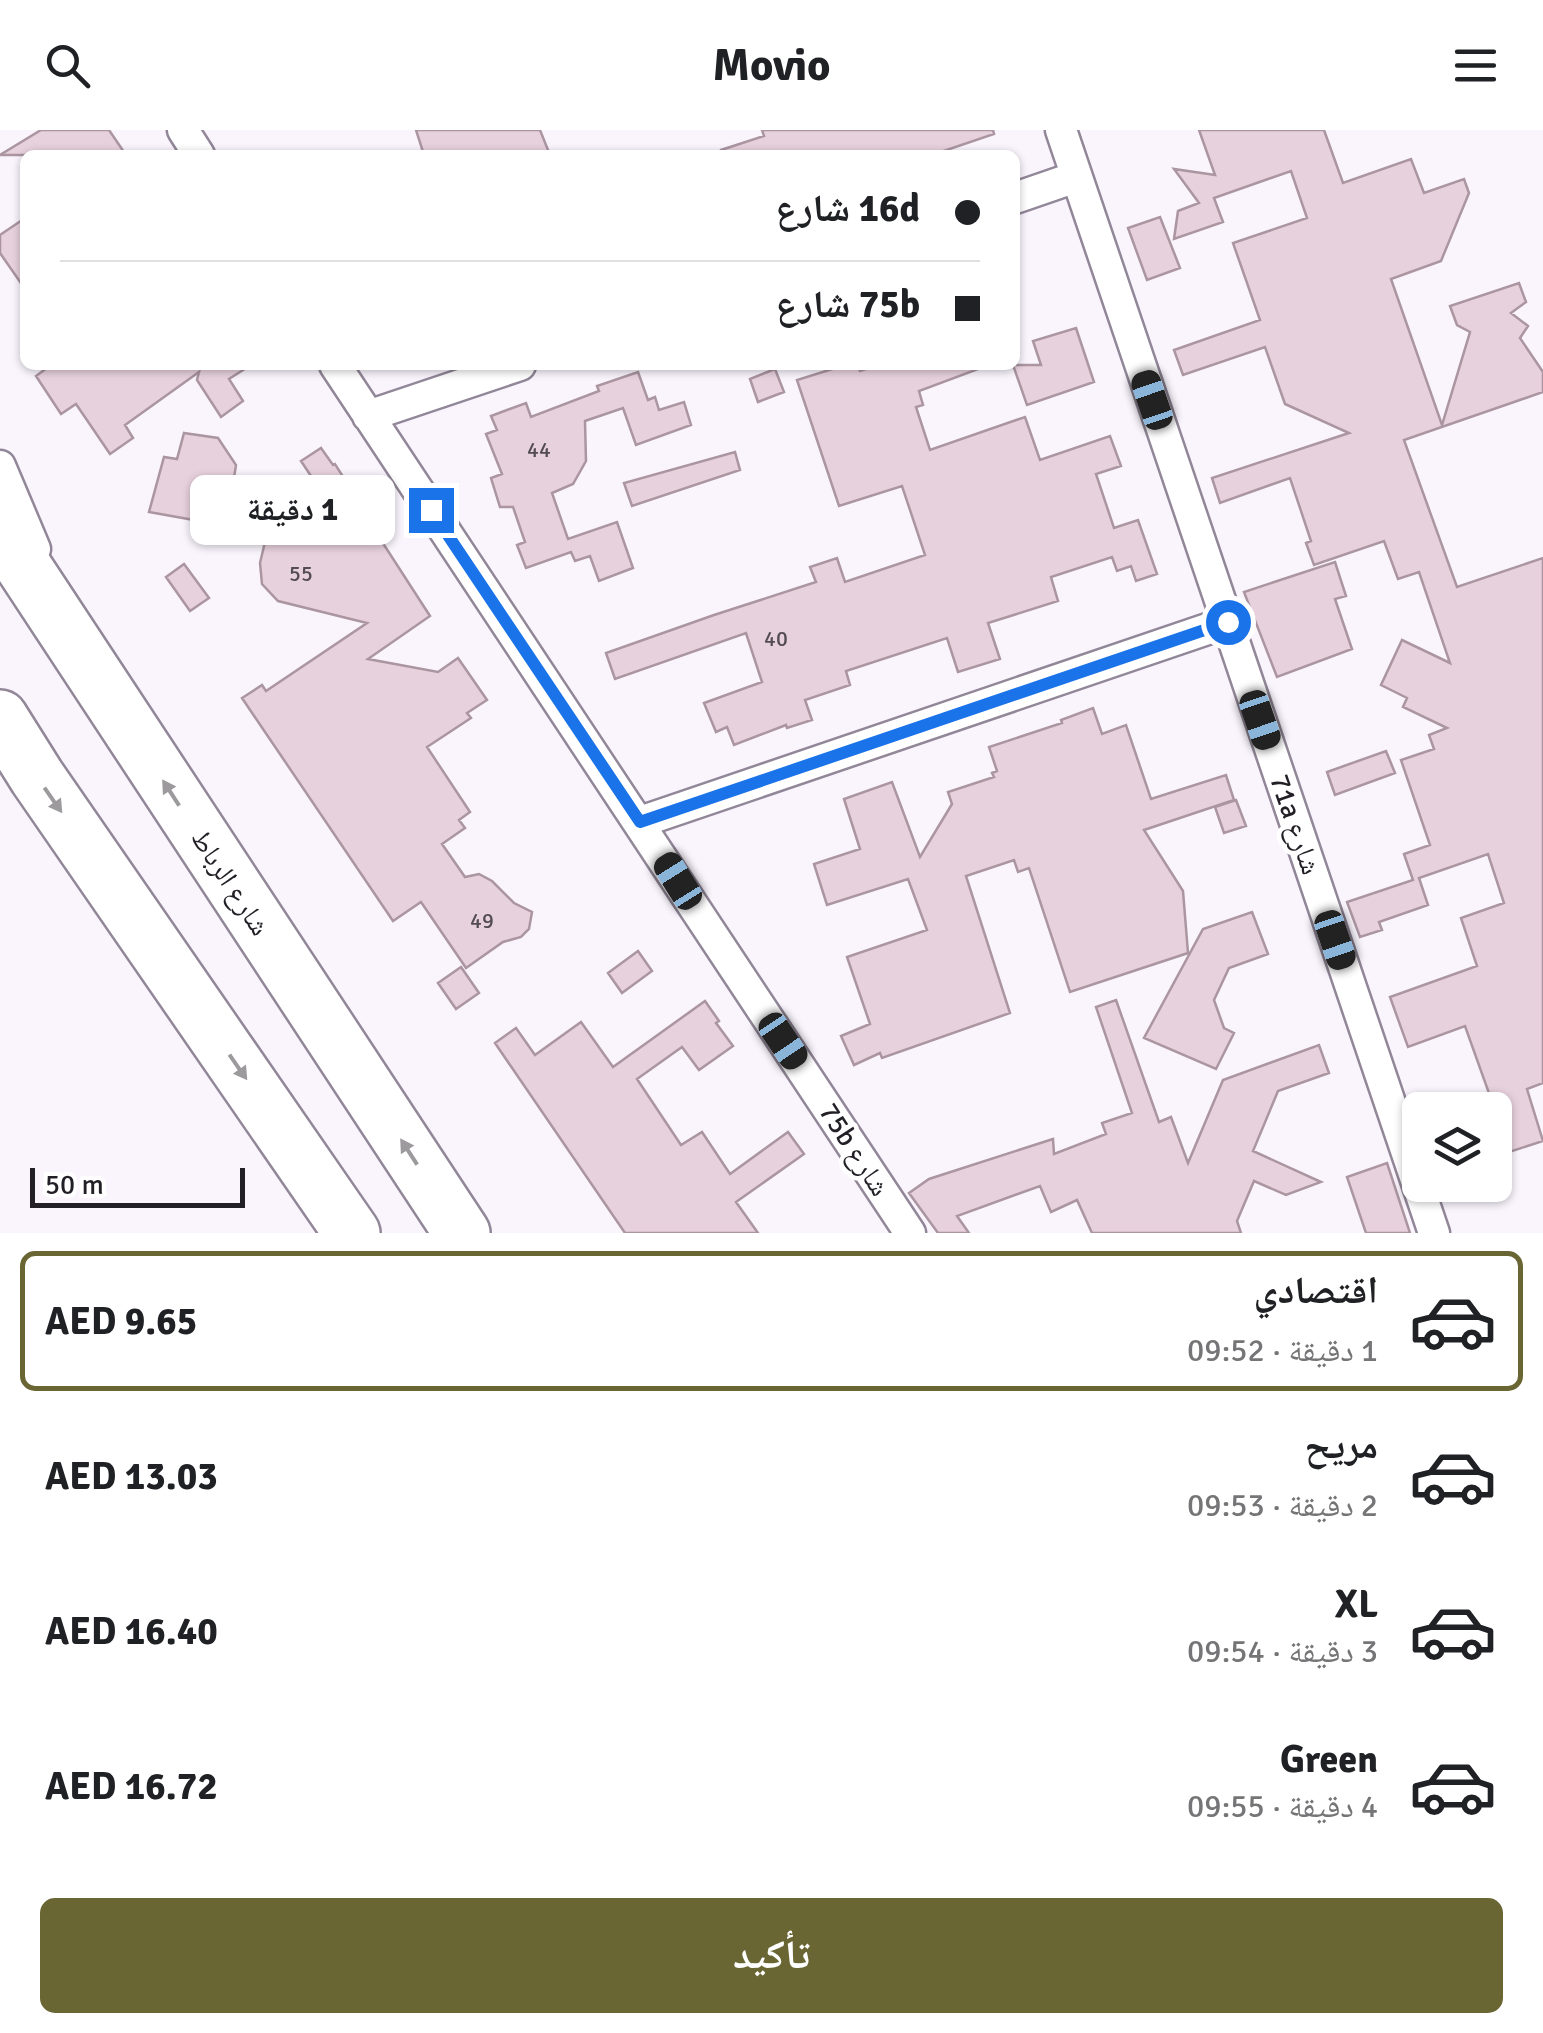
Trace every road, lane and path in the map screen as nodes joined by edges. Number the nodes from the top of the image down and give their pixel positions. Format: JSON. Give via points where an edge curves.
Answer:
{"nodes":[{"id":1,"x":1061,"y":130,"type":"edge"},
{"id":2,"x":1076,"y":177,"type":"junction"},
{"id":3,"x":1020,"y":196,"type":"edge"},
{"id":4,"x":338,"y":370,"type":"edge"},
{"id":5,"x":505,"y":370,"type":"edge"},
{"id":6,"x":368,"y":416,"type":"junction"},
{"id":7,"x":0,"y":466,"type":"edge"},
{"id":8,"x":0,"y":531,"type":"edge"},
{"id":9,"x":1228,"y":622,"type":"junction"},
{"id":10,"x":62,"y":628,"type":"junction"},
{"id":11,"x":0,"y":718,"type":"edge"},
{"id":12,"x":640,"y":822,"type":"junction"},
{"id":13,"x":352,"y":1233,"type":"edge"},
{"id":14,"x":462,"y":1233,"type":"edge"},
{"id":15,"x":910,"y":1233,"type":"edge"},
{"id":16,"x":1434,"y":1233,"type":"edge"}],
"edges":[{"from":1,"to":2,"type":"street","name":"71a شارع"},
{"from":2,"to":3,"type":"street"},
{"from":2,"to":9,"type":"street","name":"71a شارع"},
{"from":4,"to":6,"type":"street","name":"75b شارع"},
{"from":5,"to":6,"type":"street"},
{"from":6,"to":12,"type":"street","name":"75b شارع"},
{"from":7,"to":10,"type":"street"},
{"from":8,"to":10,"type":"highway","name":"شارع الرباط"},
{"from":9,"to":12,"type":"street"},
{"from":9,"to":16,"type":"street","name":"71a شارع"},
{"from":14,"to":10,"type":"highway","name":"شارع الرباط","one_way":true},
{"from":11,"to":13,"type":"highway","one_way":true},
{"from":12,"to":15,"type":"street","name":"75b شارع"}]}
